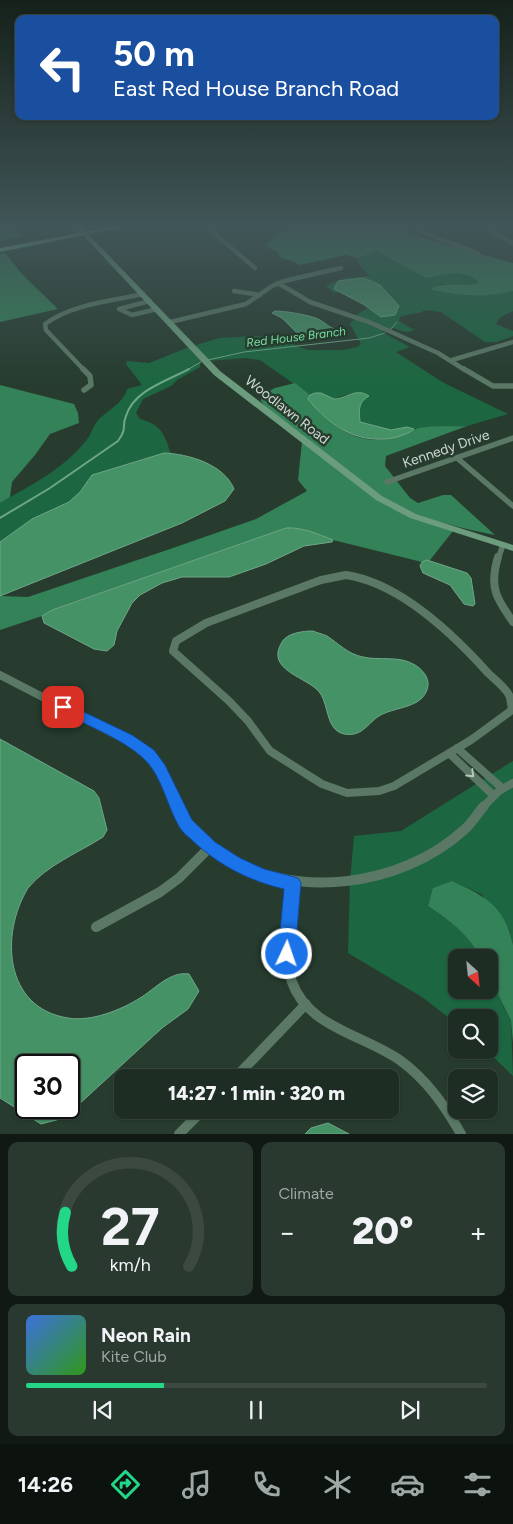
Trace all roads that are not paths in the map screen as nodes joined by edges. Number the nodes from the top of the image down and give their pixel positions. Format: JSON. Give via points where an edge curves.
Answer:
{"nodes":[{"id":1,"x":128,"y":279,"type":"edge"},
{"id":2,"x":295,"y":279,"type":"edge"},
{"id":3,"x":278,"y":283,"type":"junction"},
{"id":4,"x":234,"y":291,"type":"dead end"},
{"id":5,"x":143,"y":294,"type":"junction"},
{"id":6,"x":260,"y":295,"type":"junction"},
{"id":7,"x":150,"y":301,"type":"junction"},
{"id":8,"x":157,"y":309,"type":"junction"},
{"id":9,"x":170,"y":322,"type":"junction"},
{"id":10,"x":513,"y":342,"type":"edge"},
{"id":11,"x":452,"y":360,"type":"junction"},
{"id":12,"x":513,"y":386,"type":"edge"},
{"id":13,"x":84,"y":390,"type":"dead end"},
{"id":14,"x":513,"y":438,"type":"edge"},
{"id":15,"x":457,"y":458,"type":"junction"},
{"id":16,"x":387,"y":482,"type":"dead end"},
{"id":17,"x":513,"y":506,"type":"edge"},
{"id":18,"x":502,"y":545,"type":"junction"},
{"id":19,"x":513,"y":548,"type":"edge"},
{"id":20,"x":513,"y":622,"type":"edge"},
{"id":21,"x":0,"y":675,"type":"edge"},
{"id":22,"x":453,"y":750,"type":"junction"},
{"id":23,"x":513,"y":783,"type":"edge"},
{"id":24,"x":502,"y":788,"type":"junction"},
{"id":25,"x":493,"y":795,"type":"junction"},
{"id":26,"x":210,"y":847,"type":"junction"},
{"id":27,"x":293,"y":883,"type":"junction"},
{"id":28,"x":96,"y":927,"type":"dead end"},
{"id":29,"x":306,"y":1004,"type":"junction"},
{"id":30,"x":244,"y":1069,"type":"edge"},
{"id":31,"x":194,"y":1119,"type":"edge"},
{"id":32,"x":179,"y":1134,"type":"edge"},
{"id":33,"x":461,"y":1134,"type":"edge"}],
"edges":[{"from":1,"to":5,"type":"street","name":"Woodlawn Road"},
{"from":2,"to":3,"type":"street"},
{"from":3,"to":6,"type":"street"},
{"from":3,"to":11,"type":"street","via":[[302,299],[370,322]]},
{"from":4,"to":6,"type":"street"},
{"from":5,"to":7,"type":"street","name":"Woodlawn Road"},
{"from":5,"to":13,"type":"street","via":[[83,308],[45,324],[46,330],[90,376],[91,385]]},
{"from":6,"to":9,"type":"street","via":[[246,304]]},
{"from":7,"to":8,"type":"street","name":"Woodlawn Road"},
{"from":7,"to":8,"type":"street","via":[[119,309],[124,315],[130,315]]},
{"from":8,"to":9,"type":"street","name":"Woodlawn Road"},
{"from":9,"to":18,"type":"street","name":"Woodlawn Road","via":[[217,372],[390,505],[413,516]]},
{"from":10,"to":11,"type":"street"},
{"from":11,"to":12,"type":"street","via":[[488,385]]},
{"from":14,"to":15,"type":"street","name":"Kennedy Drive"},
{"from":15,"to":16,"type":"street","name":"Kennedy Drive"},
{"from":15,"to":17,"type":"street"},
{"from":18,"to":19,"type":"street","name":"Woodlawn Road"},
{"from":18,"to":20,"type":"street","via":[[492,584]]},
{"from":21,"to":26,"type":"street","via":[[149,754],[160,769],[186,825]]},
{"from":22,"to":22,"type":"street","via":[[394,786],[379,791],[348,793],[322,784],[270,751],[230,701],[173,651],[176,641],[206,623],[321,580],[346,575],[372,582],[390,590],[435,622],[509,695],[512,710]]},
{"from":22,"to":24,"type":"street"},
{"from":22,"to":25,"type":"street","one_way":true},
{"from":23,"to":24,"type":"street"},
{"from":24,"to":25,"type":"street"},
{"from":25,"to":27,"type":"street","via":[[468,825],[436,850],[417,860],[355,880]]},
{"from":26,"to":27,"type":"street","via":[[262,876]]},
{"from":26,"to":28,"type":"street","via":[[160,892]]},
{"from":27,"to":29,"type":"street","via":[[287,954],[292,982]]},
{"from":29,"to":30,"type":"street"},
{"from":29,"to":33,"type":"street","via":[[334,1027],[393,1055],[428,1085]]},
{"from":31,"to":32,"type":"street"}]}
